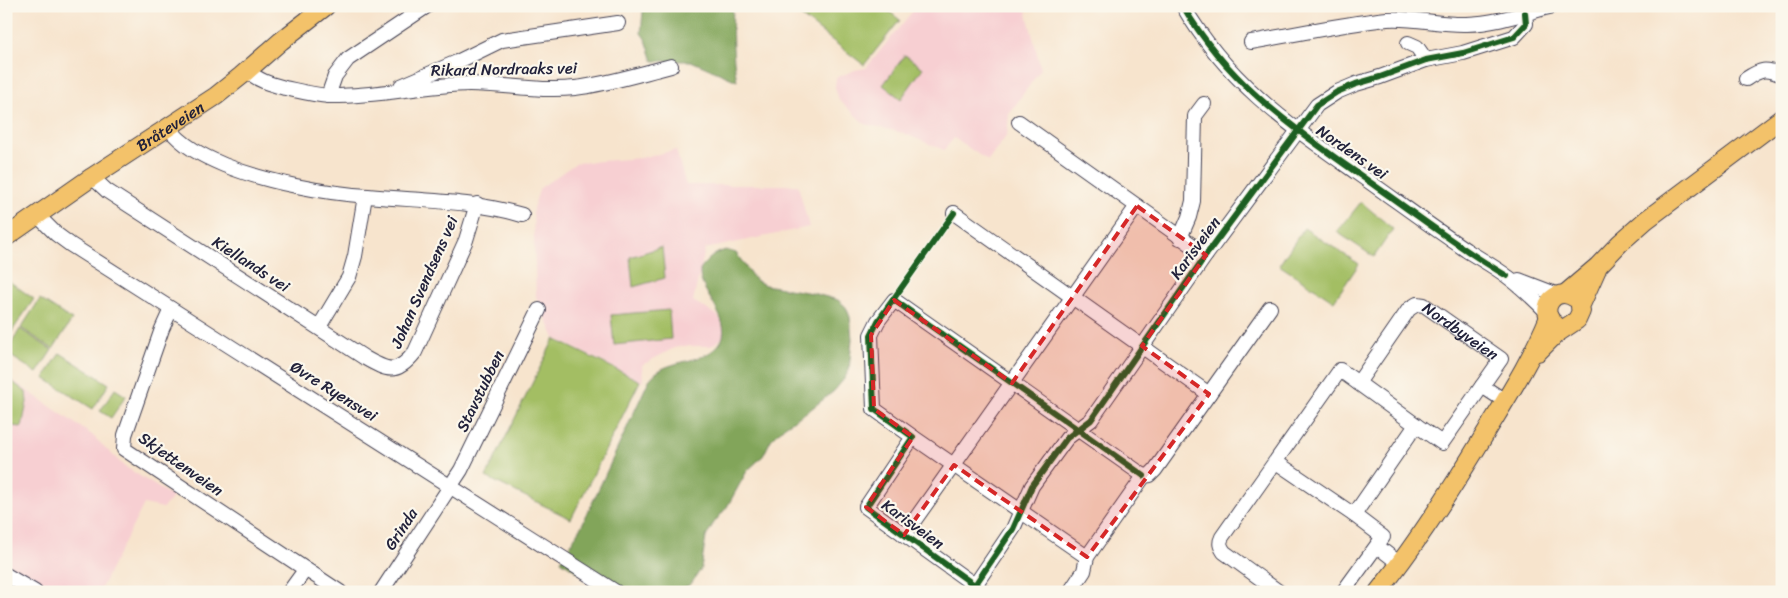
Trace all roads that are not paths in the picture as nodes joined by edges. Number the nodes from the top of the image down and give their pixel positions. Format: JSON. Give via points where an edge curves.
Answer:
{"nodes":[{"id":1,"x":326,"y":6,"type":"edge"},
{"id":2,"x":427,"y":6,"type":"edge"},
{"id":3,"x":1183,"y":6,"type":"edge"},
{"id":4,"x":1553,"y":6,"type":"edge"},
{"id":5,"x":1525,"y":13,"type":"junction"},
{"id":6,"x":1404,"y":20,"type":"junction"},
{"id":7,"x":618,"y":23,"type":"dead end"},
{"id":8,"x":1251,"y":42,"type":"dead end"},
{"id":9,"x":1426,"y":60,"type":"junction"},
{"id":10,"x":671,"y":66,"type":"dead end"},
{"id":11,"x":248,"y":70,"type":"junction"},
{"id":12,"x":1782,"y":76,"type":"edge"},
{"id":13,"x":1746,"y":79,"type":"dead end"},
{"id":14,"x":395,"y":92,"type":"junction"},
{"id":15,"x":328,"y":96,"type":"junction"},
{"id":16,"x":1204,"y":104,"type":"dead end"},
{"id":17,"x":1782,"y":118,"type":"edge"},
{"id":18,"x":1019,"y":122,"type":"dead end"},
{"id":19,"x":168,"y":127,"type":"junction"},
{"id":20,"x":1298,"y":130,"type":"junction"},
{"id":21,"x":92,"y":177,"type":"junction"},
{"id":22,"x":366,"y":196,"type":"junction"},
{"id":23,"x":477,"y":204,"type":"junction"},
{"id":24,"x":1137,"y":206,"type":"junction"},
{"id":25,"x":954,"y":213,"type":"dead end"},
{"id":26,"x":37,"y":215,"type":"junction"},
{"id":27,"x":522,"y":215,"type":"dead end"},
{"id":28,"x":6,"y":237,"type":"edge"},
{"id":29,"x":1180,"y":238,"type":"junction"},
{"id":30,"x":1206,"y":255,"type":"junction"},
{"id":31,"x":1598,"y":266,"type":"junction"},
{"id":32,"x":1507,"y":276,"type":"junction"},
{"id":33,"x":1561,"y":294,"type":"junction"},
{"id":34,"x":1073,"y":297,"type":"junction"},
{"id":35,"x":1580,"y":307,"type":"junction"},
{"id":36,"x":1270,"y":308,"type":"dead end"},
{"id":37,"x":171,"y":309,"type":"junction"},
{"id":38,"x":539,"y":310,"type":"dead end"},
{"id":39,"x":1548,"y":315,"type":"junction"},
{"id":40,"x":319,"y":327,"type":"junction"},
{"id":41,"x":1565,"y":327,"type":"junction"},
{"id":42,"x":1142,"y":346,"type":"junction"},
{"id":43,"x":1530,"y":361,"type":"junction"},
{"id":44,"x":397,"y":369,"type":"joint"},
{"id":45,"x":1012,"y":383,"type":"junction"},
{"id":46,"x":1358,"y":383,"type":"junction"},
{"id":47,"x":1482,"y":386,"type":"junction"},
{"id":48,"x":1209,"y":394,"type":"junction"},
{"id":49,"x":1505,"y":401,"type":"junction"},
{"id":50,"x":1416,"y":425,"type":"junction"},
{"id":51,"x":1079,"y":430,"type":"junction"},
{"id":52,"x":914,"y":437,"type":"junction"},
{"id":53,"x":1276,"y":462,"type":"junction"},
{"id":54,"x":954,"y":465,"type":"junction"},
{"id":55,"x":1144,"y":476,"type":"junction"},
{"id":56,"x":450,"y":486,"type":"junction"},
{"id":57,"x":1022,"y":512,"type":"junction"},
{"id":58,"x":1354,"y":515,"type":"junction"},
{"id":59,"x":904,"y":535,"type":"junction"},
{"id":60,"x":1377,"y":546,"type":"junction"},
{"id":61,"x":1087,"y":557,"type":"junction"},
{"id":62,"x":1400,"y":564,"type":"junction"},
{"id":63,"x":305,"y":570,"type":"junction"},
{"id":64,"x":6,"y":575,"type":"edge"},
{"id":65,"x":979,"y":588,"type":"edge"},
{"id":66,"x":35,"y":592,"type":"edge"},
{"id":67,"x":289,"y":592,"type":"edge"},
{"id":68,"x":340,"y":592,"type":"edge"},
{"id":69,"x":381,"y":592,"type":"edge"},
{"id":70,"x":616,"y":592,"type":"edge"},
{"id":71,"x":1070,"y":592,"type":"edge"},
{"id":72,"x":1279,"y":592,"type":"edge"},
{"id":73,"x":1343,"y":592,"type":"edge"},
{"id":74,"x":1378,"y":592,"type":"edge"}],
"edges":[{"from":1,"to":11,"type":"main road","name":"Bråteveien"},
{"from":2,"to":15,"type":"street","via":[[348,59],[334,76]]},
{"from":3,"to":20,"type":"street","name":"Nordens vei","via":[[1208,45],[1233,74]]},
{"from":4,"to":5,"type":"street"},
{"from":5,"to":6,"type":"street","via":[[1468,24]]},
{"from":5,"to":9,"type":"street","name":"Karisveien","via":[[1526,24],[1514,37]]},
{"from":6,"to":8,"type":"street","via":[[1389,19]]},
{"from":6,"to":9,"type":"street","via":[[1408,40]]},
{"from":7,"to":14,"type":"street","name":"Rikard Nordraaks vei","via":[[502,40],[408,82]]},
{"from":9,"to":20,"type":"street","name":"Karisveien","via":[[1329,96],[1317,105]]},
{"from":10,"to":14,"type":"street","name":"Rikard Nordraaks vei","via":[[573,88],[470,84]]},
{"from":11,"to":15,"type":"street","name":"Rikard Nordraaks vei","via":[[265,82]]},
{"from":11,"to":19,"type":"main road","name":"Bråteveien"},
{"from":12,"to":13,"type":"street","via":[[1762,70]]},
{"from":14,"to":15,"type":"street","name":"Rikard Nordraaks vei"},
{"from":16,"to":29,"type":"street","name":"Karisveien","via":[[1195,116],[1193,201]]},
{"from":17,"to":31,"type":"main road","via":[[1646,220]]},
{"from":18,"to":24,"type":"street","name":"Karisveien"},
{"from":19,"to":21,"type":"main road","name":"Bråteveien"},
{"from":19,"to":22,"type":"street","name":"Johan Svendsens vei","via":[[190,148],[235,169],[270,180]]},
{"from":20,"to":30,"type":"street","name":"Karisveien"},
{"from":20,"to":32,"type":"street","name":"Nordens vei"},
{"from":21,"to":26,"type":"main road","name":"Bråteveien"},
{"from":21,"to":40,"type":"street","name":"Kiellands vei","via":[[107,191]]},
{"from":22,"to":23,"type":"street","name":"Johan Svendsens vei"},
{"from":22,"to":40,"type":"street","via":[[349,277]]},
{"from":23,"to":27,"type":"street","name":"Johan Svendsens vei"},
{"from":23,"to":44,"type":"street","name":"Johan Svendsens vei","via":[[466,240],[415,352],[405,365]]},
{"from":24,"to":29,"type":"street","name":"Karisveien"},
{"from":24,"to":34,"type":"street","name":"Karisveien"},
{"from":25,"to":34,"type":"street"},
{"from":26,"to":28,"type":"main road","name":"Bråteveien"},
{"from":26,"to":37,"type":"street","name":"Øvre Ryensvei","via":[[63,239]]},
{"from":29,"to":30,"type":"street","name":"Karisveien"},
{"from":30,"to":42,"type":"street","name":"Karisveien"},
{"from":31,"to":33,"type":"main road"},
{"from":31,"to":35,"type":"main road"},
{"from":32,"to":33,"type":"street","name":"Nordens vei"},
{"from":32,"to":39,"type":"street","name":"Nordens vei"},
{"from":33,"to":35,"type":"main road","via":[[1576,299]]},
{"from":33,"to":39,"type":"main road","via":[[1548,304]]},
{"from":34,"to":42,"type":"street"},
{"from":34,"to":45,"type":"street","name":"Karisveien"},
{"from":35,"to":41,"type":"main road","via":[[1574,324]]},
{"from":36,"to":48,"type":"street"},
{"from":37,"to":56,"type":"street","name":"Øvre Ryensvei"},
{"from":37,"to":63,"type":"street","name":"Skjettenveien","via":[[125,435],[124,449]]},
{"from":38,"to":56,"type":"street","name":"Stavstubben","via":[[461,470]]},
{"from":39,"to":41,"type":"main road","via":[[1554,324]]},
{"from":39,"to":43,"type":"main road"},
{"from":40,"to":44,"type":"street","name":"Kiellands vei","via":[[382,368]]},
{"from":41,"to":43,"type":"main road"},
{"from":42,"to":48,"type":"street"},
{"from":42,"to":51,"type":"street","name":"Karisveien","via":[[1091,420]]},
{"from":43,"to":49,"type":"main road"},
{"from":45,"to":51,"type":"street"},
{"from":45,"to":52,"type":"street","via":[[894,300],[871,335],[874,409]]},
{"from":45,"to":54,"type":"street","name":"Karisveien"},
{"from":46,"to":47,"type":"street","name":"Nordbyveien","via":[[1408,309],[1417,304],[1424,305],[1501,359]]},
{"from":46,"to":50,"type":"street","name":"Nordbyveien"},
{"from":46,"to":53,"type":"street","name":"Nordbyveien","via":[[1340,370]]},
{"from":47,"to":49,"type":"street"},
{"from":47,"to":50,"type":"street","name":"Nordbyveien","via":[[1442,443]]},
{"from":48,"to":55,"type":"street","via":[[1155,470]]},
{"from":49,"to":62,"type":"main road","via":[[1456,482]]},
{"from":50,"to":58,"type":"street"},
{"from":51,"to":55,"type":"street"},
{"from":51,"to":57,"type":"street","name":"Karisveien","via":[[1067,438],[1032,486]]},
{"from":52,"to":54,"type":"street"},
{"from":52,"to":59,"type":"street","name":"Karisveien","via":[[866,507]]},
{"from":53,"to":58,"type":"street"},
{"from":53,"to":72,"type":"street","name":"Nordbyveien","via":[[1220,542],[1220,547],[1230,558]]},
{"from":54,"to":57,"type":"street"},
{"from":54,"to":59,"type":"street","name":"Karisveien"},
{"from":55,"to":61,"type":"street"},
{"from":56,"to":69,"type":"street","name":"Grinda"},
{"from":56,"to":70,"type":"street","name":"Øvre Ryensvei"},
{"from":57,"to":61,"type":"street"},
{"from":57,"to":65,"type":"street","name":"Karisveien"},
{"from":58,"to":60,"type":"street","via":[[1384,537]]},
{"from":59,"to":65,"type":"street","name":"Karisveien"},
{"from":60,"to":62,"type":"street"},
{"from":60,"to":73,"type":"street"},
{"from":61,"to":71,"type":"street","via":[[1084,571]]},
{"from":62,"to":74,"type":"main road"},
{"from":63,"to":67,"type":"street"},
{"from":63,"to":68,"type":"street","name":"Skjettenveien"},
{"from":64,"to":66,"type":"street"}]}
